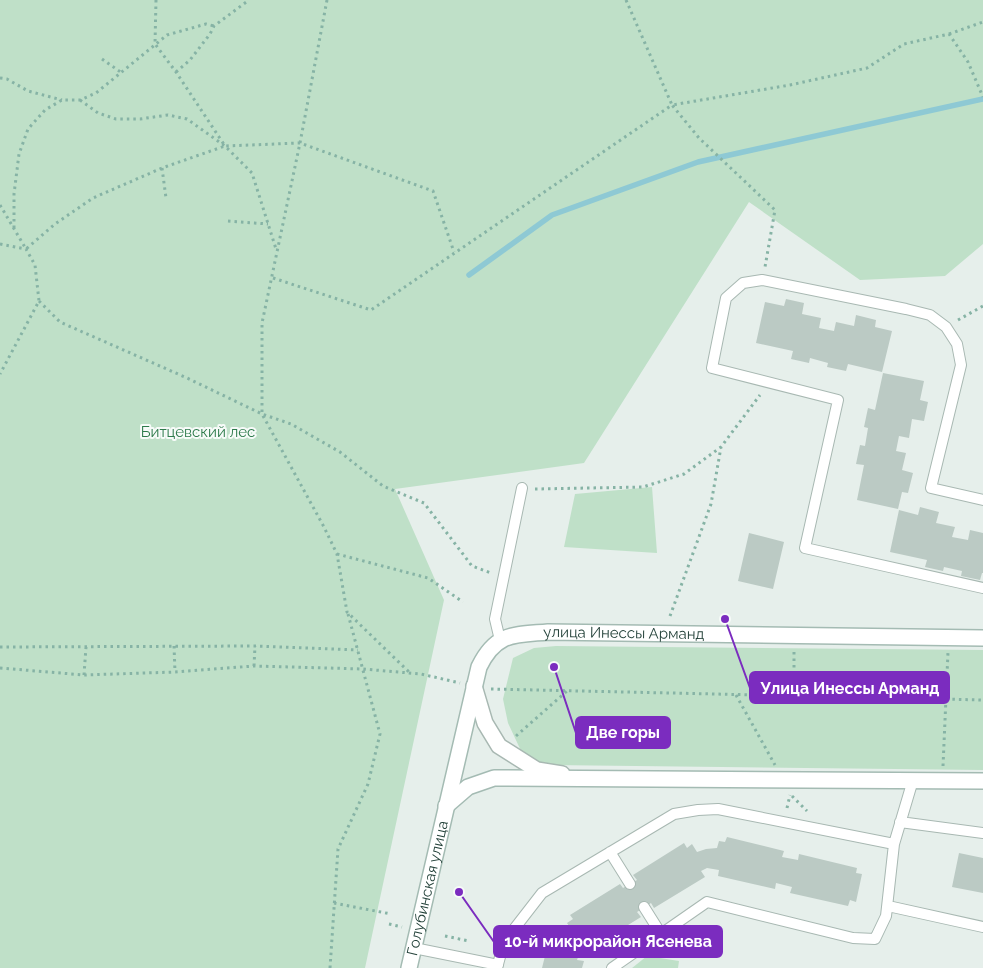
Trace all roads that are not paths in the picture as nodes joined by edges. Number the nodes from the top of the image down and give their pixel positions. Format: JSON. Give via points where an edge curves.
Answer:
{"nodes":[{"id":1,"x":522,"y":488,"type":"road end"},
{"id":2,"x":983,"y":500,"type":"edge"},
{"id":3,"x":983,"y":588,"type":"edge"},
{"id":4,"x":983,"y":638,"type":"edge"},
{"id":5,"x":500,"y":640,"type":"junction"},
{"id":6,"x":474,"y":686,"type":"junction"},
{"id":7,"x":583,"y":778,"type":"junction"},
{"id":8,"x":912,"y":780,"type":"junction"},
{"id":9,"x":983,"y":781,"type":"edge"},
{"id":10,"x":446,"y":806,"type":"junction"},
{"id":11,"x":900,"y":822,"type":"junction"},
{"id":12,"x":983,"y":833,"type":"edge"},
{"id":13,"x":894,"y":844,"type":"junction"},
{"id":14,"x":610,"y":852,"type":"junction"},
{"id":15,"x":630,"y":884,"type":"dead end"},
{"id":16,"x":888,"y":906,"type":"junction"},
{"id":17,"x":644,"y":907,"type":"dead end"},
{"id":18,"x":983,"y":927,"type":"edge"},
{"id":19,"x":661,"y":934,"type":"junction"},
{"id":20,"x":414,"y":948,"type":"junction"},
{"id":21,"x":498,"y":966,"type":"edge"},
{"id":22,"x":409,"y":968,"type":"edge"},
{"id":23,"x":612,"y":968,"type":"edge"}],
"edges":[{"from":1,"to":5,"type":"lane","via":[[495,619]]},
{"from":2,"to":3,"type":"lane","via":[[931,488],[961,366],[957,344],[946,327],[930,315],[906,308],[762,280],[743,283],[726,298],[712,368],[838,400],[805,548]]},
{"from":4,"to":5,"type":"street","name":"улица Инессы Арманд","via":[[548,632]]},
{"from":5,"to":6,"type":"street","via":[[486,653]]},
{"from":6,"to":7,"type":"street","via":[[484,723],[504,751],[537,770]]},
{"from":6,"to":10,"type":"street"},
{"from":7,"to":8,"type":"street"},
{"from":7,"to":10,"type":"street","via":[[494,778],[468,787]]},
{"from":8,"to":9,"type":"street"},
{"from":8,"to":11,"type":"lane"},
{"from":10,"to":20,"type":"street","name":"Голубинская улица"},
{"from":11,"to":12,"type":"lane"},
{"from":11,"to":13,"type":"lane"},
{"from":13,"to":14,"type":"lane","via":[[718,810],[698,810],[674,814]]},
{"from":13,"to":16,"type":"lane"},
{"from":14,"to":15,"type":"lane"},
{"from":14,"to":21,"type":"lane","via":[[542,893],[504,942]]},
{"from":16,"to":18,"type":"lane"},
{"from":16,"to":19,"type":"lane","via":[[875,939],[853,938],[706,902]]},
{"from":17,"to":19,"type":"lane"},
{"from":19,"to":23,"type":"lane"},
{"from":20,"to":21,"type":"lane"},
{"from":20,"to":22,"type":"street","name":"Голубинская улица"}]}
